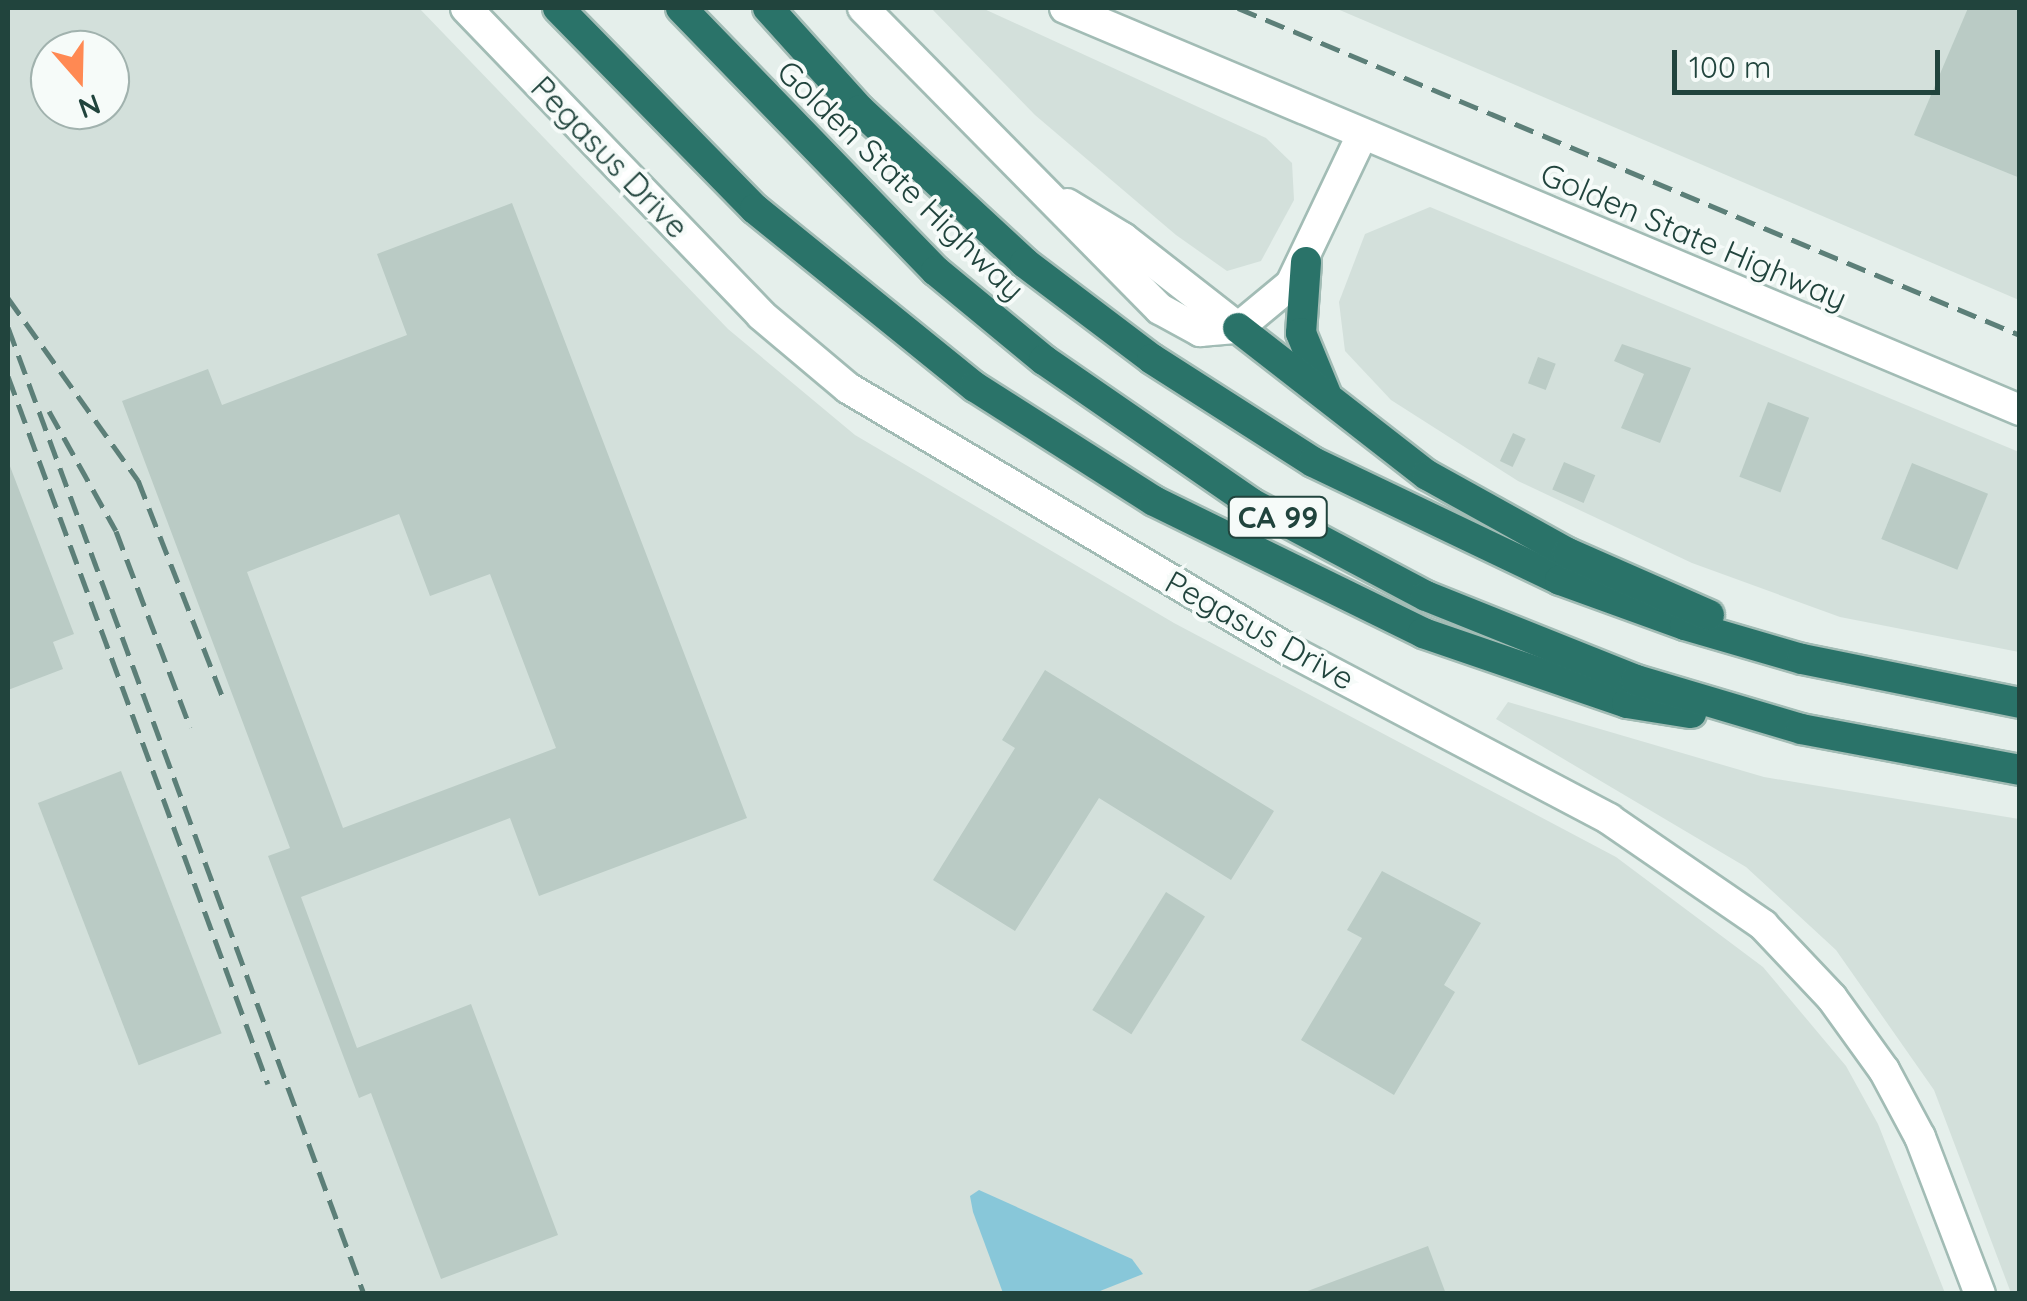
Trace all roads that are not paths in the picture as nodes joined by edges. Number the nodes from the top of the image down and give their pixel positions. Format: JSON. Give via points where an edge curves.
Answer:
{"nodes":[{"id":1,"x":466,"y":8,"type":"edge"},
{"id":2,"x":558,"y":8,"type":"edge"},
{"id":3,"x":681,"y":8,"type":"edge"},
{"id":4,"x":768,"y":8,"type":"edge"},
{"id":5,"x":864,"y":8,"type":"edge"},
{"id":6,"x":1065,"y":8,"type":"edge"},
{"id":7,"x":1362,"y":135,"type":"junction"},
{"id":8,"x":1306,"y":262,"type":"junction"},
{"id":9,"x":1238,"y":328,"type":"junction"},
{"id":10,"x":1333,"y":406,"type":"junction"},
{"id":11,"x":2020,"y":410,"type":"edge"},
{"id":12,"x":1802,"y":659,"type":"junction"},
{"id":13,"x":2020,"y":703,"type":"edge"},
{"id":14,"x":1801,"y":729,"type":"junction"},
{"id":15,"x":2020,"y":770,"type":"edge"},
{"id":16,"x":1980,"y":1294,"type":"edge"}],
"edges":[{"from":1,"to":16,"type":"street","name":"Pegasus Drive","via":[[761,315],[848,388],[1289,650],[1609,819],[1763,925],[1832,998],[1884,1070],[1920,1138]]},
{"from":2,"to":14,"type":"highway","via":[[755,209],[975,386],[1154,501],[1323,588],[1522,670],[1627,703]]},
{"from":3,"to":14,"type":"highway","name":"Golden State Highway","number":"CA 99","via":[[936,271],[1044,360],[1251,502],[1426,596],[1534,642]]},
{"from":4,"to":12,"type":"highway","name":"Golden State Highway","number":"CA 99","via":[[860,110],[1024,263],[1152,360],[1281,441],[1435,524],[1560,580]]},
{"from":5,"to":9,"type":"street","via":[[945,96],[1057,199],[1123,238]]},
{"from":6,"to":7,"type":"street","name":"Golden State Highway"},
{"from":7,"to":8,"type":"street"},
{"from":7,"to":11,"type":"street","name":"Golden State Highway"},
{"from":8,"to":9,"type":"street","via":[[1276,302]]},
{"from":8,"to":10,"type":"highway","via":[[1301,333]]},
{"from":9,"to":10,"type":"highway"},
{"from":10,"to":12,"type":"highway","via":[[1427,475],[1524,530]]},
{"from":12,"to":13,"type":"highway","name":"Golden State Highway","number":"CA 99"},
{"from":14,"to":15,"type":"highway","name":"Golden State Highway","number":"CA 99"}]}
